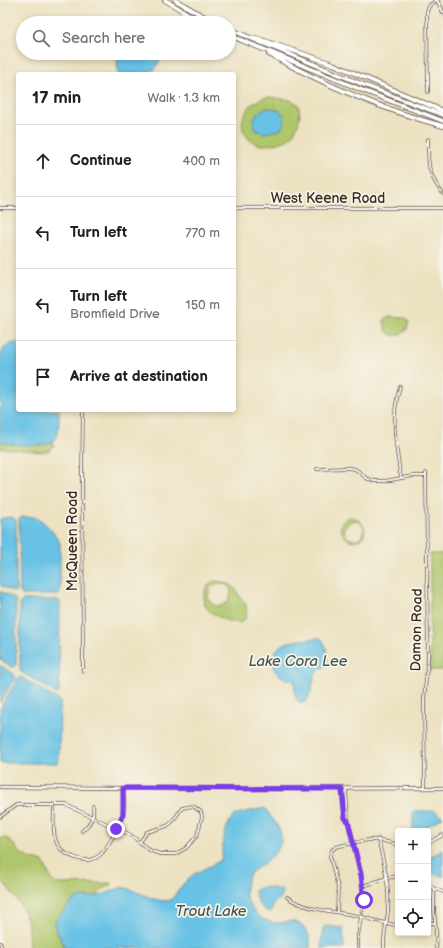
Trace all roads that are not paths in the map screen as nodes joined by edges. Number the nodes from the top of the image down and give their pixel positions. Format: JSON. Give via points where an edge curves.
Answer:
{"nodes":[{"id":1,"x":164,"y":0,"type":"edge"},
{"id":2,"x":174,"y":0,"type":"edge"},
{"id":3,"x":437,"y":0,"type":"edge"},
{"id":4,"x":443,"y":12,"type":"edge"},
{"id":5,"x":190,"y":16,"type":"edge"},
{"id":6,"x":200,"y":16,"type":"edge"},
{"id":7,"x":236,"y":32,"type":"edge"},
{"id":8,"x":246,"y":36,"type":"junction"},
{"id":9,"x":236,"y":38,"type":"edge"},
{"id":10,"x":251,"y":45,"type":"junction"},
{"id":11,"x":428,"y":92,"type":"dead end"},
{"id":12,"x":443,"y":111,"type":"edge"},
{"id":13,"x":443,"y":115,"type":"edge"},
{"id":14,"x":443,"y":121,"type":"edge"},
{"id":15,"x":443,"y":126,"type":"edge"},
{"id":16,"x":428,"y":139,"type":"dead end"},
{"id":17,"x":443,"y":194,"type":"edge"},
{"id":18,"x":0,"y":208,"type":"edge"},
{"id":19,"x":16,"y":208,"type":"edge"},
{"id":20,"x":236,"y":208,"type":"edge"},
{"id":21,"x":443,"y":208,"type":"edge"},
{"id":22,"x":400,"y":387,"type":"dead end"},
{"id":23,"x":83,"y":412,"type":"edge"},
{"id":24,"x":317,"y":469,"type":"dead end"},
{"id":25,"x":426,"y":473,"type":"dead end"},
{"id":26,"x":426,"y":476,"type":"junction"},
{"id":27,"x":401,"y":478,"type":"junction"},
{"id":28,"x":84,"y":672,"type":"dead end"},
{"id":29,"x":0,"y":787,"type":"edge"},
{"id":30,"x":123,"y":788,"type":"junction"},
{"id":31,"x":425,"y":788,"type":"junction"},
{"id":32,"x":443,"y":788,"type":"edge"},
{"id":33,"x":342,"y":789,"type":"junction"},
{"id":34,"x":346,"y":789,"type":"junction"},
{"id":35,"x":54,"y":804,"type":"junction"},
{"id":36,"x":93,"y":806,"type":"dead end"},
{"id":37,"x":0,"y":816,"type":"edge"},
{"id":38,"x":92,"y":817,"type":"junction"},
{"id":39,"x":348,"y":821,"type":"junction"},
{"id":40,"x":116,"y":829,"type":"junction"},
{"id":41,"x":82,"y":831,"type":"dead end"},
{"id":42,"x":443,"y":835,"type":"edge"},
{"id":43,"x":378,"y":839,"type":"junction"},
{"id":44,"x":431,"y":841,"type":"edge"},
{"id":45,"x":140,"y":842,"type":"junction"},
{"id":46,"x":352,"y":843,"type":"junction"},
{"id":47,"x":395,"y":844,"type":"edge"},
{"id":48,"x":395,"y":877,"type":"edge"},
{"id":49,"x":387,"y":878,"type":"junction"},
{"id":50,"x":363,"y":886,"type":"junction"},
{"id":51,"x":431,"y":887,"type":"edge"},
{"id":52,"x":435,"y":889,"type":"junction"},
{"id":53,"x":443,"y":892,"type":"edge"},
{"id":54,"x":287,"y":896,"type":"dead end"},
{"id":55,"x":338,"y":912,"type":"junction"},
{"id":56,"x":362,"y":917,"type":"junction"},
{"id":57,"x":435,"y":922,"type":"junction"},
{"id":58,"x":431,"y":923,"type":"edge"},
{"id":59,"x":386,"y":924,"type":"junction"},
{"id":60,"x":395,"y":925,"type":"edge"},
{"id":61,"x":0,"y":943,"type":"edge"},
{"id":62,"x":2,"y":948,"type":"edge"},
{"id":63,"x":358,"y":948,"type":"edge"},
{"id":64,"x":384,"y":948,"type":"edge"},
{"id":65,"x":436,"y":948,"type":"edge"}],
"edges":[{"from":1,"to":5,"type":"highway"},
{"from":2,"to":6,"type":"highway"},
{"from":3,"to":4,"type":"street"},
{"from":3,"to":11,"type":"street","via":[[427,11]]},
{"from":7,"to":8,"type":"highway"},
{"from":8,"to":12,"type":"highway","via":[[333,64]]},
{"from":8,"to":13,"type":"highway"},
{"from":9,"to":10,"type":"highway"},
{"from":10,"to":14,"type":"highway"},
{"from":10,"to":15,"type":"highway","via":[[310,76],[393,110]]},
{"from":16,"to":17,"type":"street","via":[[429,169],[432,179]]},
{"from":18,"to":19,"type":"street"},
{"from":20,"to":21,"type":"street","name":"West Keene Road"},
{"from":22,"to":27,"type":"street","via":[[394,407],[394,422]]},
{"from":23,"to":28,"type":"street","name":"McQueen Road"},
{"from":24,"to":27,"type":"street","via":[[351,468],[374,481]]},
{"from":25,"to":26,"type":"street","name":"Damon Road"},
{"from":26,"to":27,"type":"street"},
{"from":26,"to":31,"type":"street","name":"Damon Road","via":[[428,657],[424,700]]},
{"from":29,"to":30,"type":"street"},
{"from":30,"to":33,"type":"street"},
{"from":30,"to":40,"type":"street","via":[[123,814]]},
{"from":31,"to":32,"type":"street"},
{"from":31,"to":34,"type":"street"},
{"from":33,"to":34,"type":"street"},
{"from":33,"to":39,"type":"street","via":[[345,818]]},
{"from":34,"to":39,"type":"street"},
{"from":35,"to":37,"type":"street","via":[[16,805]]},
{"from":35,"to":38,"type":"street","via":[[66,805]]},
{"from":35,"to":40,"type":"street","via":[[54,837],[64,854],[79,860],[101,855]]},
{"from":36,"to":38,"type":"street"},
{"from":38,"to":40,"type":"street"},
{"from":38,"to":41,"type":"street"},
{"from":39,"to":46,"type":"street"},
{"from":40,"to":45,"type":"street"},
{"from":42,"to":44,"type":"street"},
{"from":43,"to":46,"type":"street"},
{"from":43,"to":47,"type":"street"},
{"from":43,"to":49,"type":"street"},
{"from":45,"to":45,"type":"street","via":[[154,853],[176,854],[197,836],[201,812],[193,806],[182,808],[172,822],[148,832]]},
{"from":46,"to":50,"type":"street"},
{"from":46,"to":55,"type":"street","via":[[336,848],[330,854],[338,888]]},
{"from":48,"to":49,"type":"street"},
{"from":49,"to":50,"type":"street"},
{"from":49,"to":59,"type":"street"},
{"from":50,"to":56,"type":"street"},
{"from":51,"to":52,"type":"street"},
{"from":52,"to":53,"type":"street"},
{"from":52,"to":57,"type":"street"},
{"from":54,"to":55,"type":"street","via":[[293,901],[316,909]]},
{"from":55,"to":56,"type":"street"},
{"from":56,"to":59,"type":"street"},
{"from":56,"to":63,"type":"street"},
{"from":57,"to":58,"type":"street"},
{"from":57,"to":65,"type":"street"},
{"from":59,"to":60,"type":"street"},
{"from":59,"to":64,"type":"street"},
{"from":61,"to":62,"type":"street"}]}
